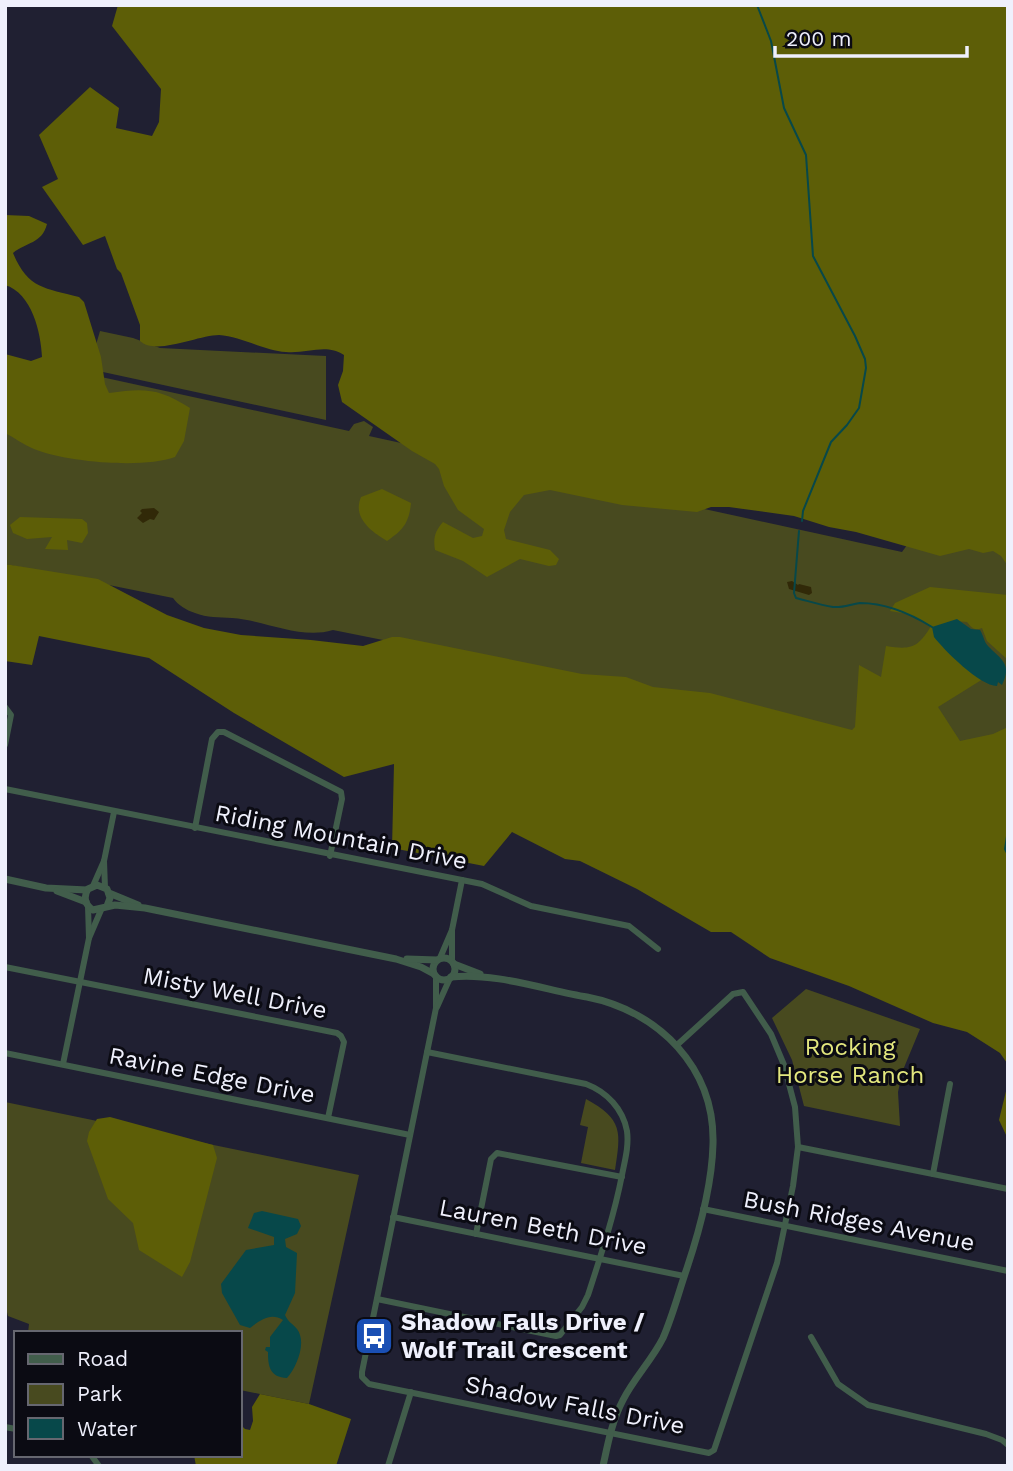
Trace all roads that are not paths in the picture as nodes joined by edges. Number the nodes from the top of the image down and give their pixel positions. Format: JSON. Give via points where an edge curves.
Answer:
{"nodes":[{"id":1,"x":5,"y":707,"type":"edge"},
{"id":2,"x":5,"y":745,"type":"edge"},
{"id":3,"x":5,"y":789,"type":"edge"},
{"id":4,"x":114,"y":812,"type":"junction"},
{"id":5,"x":195,"y":828,"type":"junction"},
{"id":6,"x":330,"y":856,"type":"junction"},
{"id":7,"x":104,"y":861,"type":"junction"},
{"id":8,"x":5,"y":879,"type":"edge"},
{"id":9,"x":462,"y":880,"type":"junction"},
{"id":10,"x":46,"y":888,"type":"junction"},
{"id":11,"x":90,"y":888,"type":"junction"},
{"id":12,"x":107,"y":891,"type":"junction"},
{"id":13,"x":87,"y":904,"type":"junction"},
{"id":14,"x":104,"y":908,"type":"junction"},
{"id":15,"x":145,"y":908,"type":"junction"},
{"id":16,"x":452,"y":930,"type":"junction"},
{"id":17,"x":89,"y":938,"type":"junction"},
{"id":18,"x":658,"y":949,"type":"dead end"},
{"id":19,"x":396,"y":959,"type":"junction"},
{"id":20,"x":439,"y":959,"type":"junction"},
{"id":21,"x":453,"y":962,"type":"junction"},
{"id":22,"x":5,"y":967,"type":"edge"},
{"id":23,"x":435,"y":975,"type":"junction"},
{"id":24,"x":451,"y":977,"type":"junction"},
{"id":25,"x":491,"y":978,"type":"junction"},
{"id":26,"x":80,"y":982,"type":"junction"},
{"id":27,"x":436,"y":1008,"type":"junction"},
{"id":28,"x":677,"y":1045,"type":"junction"},
{"id":29,"x":5,"y":1052,"type":"edge"},
{"id":30,"x":427,"y":1052,"type":"junction"},
{"id":31,"x":63,"y":1064,"type":"junction"},
{"id":32,"x":950,"y":1084,"type":"dead end"},
{"id":33,"x":328,"y":1118,"type":"junction"},
{"id":34,"x":410,"y":1135,"type":"junction"},
{"id":35,"x":798,"y":1147,"type":"junction"},
{"id":36,"x":933,"y":1174,"type":"junction"},
{"id":37,"x":622,"y":1177,"type":"junction"},
{"id":38,"x":1008,"y":1189,"type":"edge"},
{"id":39,"x":703,"y":1209,"type":"junction"},
{"id":40,"x":393,"y":1217,"type":"junction"},
{"id":41,"x":785,"y":1226,"type":"junction"},
{"id":42,"x":476,"y":1234,"type":"junction"},
{"id":43,"x":600,"y":1259,"type":"junction"},
{"id":44,"x":1008,"y":1271,"type":"edge"},
{"id":45,"x":684,"y":1276,"type":"junction"},
{"id":46,"x":377,"y":1299,"type":"junction"},
{"id":47,"x":811,"y":1337,"type":"dead end"},
{"id":48,"x":411,"y":1392,"type":"junction"},
{"id":49,"x":611,"y":1432,"type":"junction"},
{"id":50,"x":1008,"y":1445,"type":"edge"},
{"id":51,"x":387,"y":1466,"type":"edge"},
{"id":52,"x":603,"y":1466,"type":"edge"}],
"edges":[{"from":1,"to":2,"type":"street","via":[[11,715]]},
{"from":3,"to":4,"type":"street","name":"Riding Mountain Drive"},
{"from":4,"to":5,"type":"street","name":"Riding Mountain Drive"},
{"from":4,"to":7,"type":"street"},
{"from":5,"to":6,"type":"street","name":"Riding Mountain Drive"},
{"from":5,"to":6,"type":"street","via":[[212,739],[224,732],[341,792]]},
{"from":6,"to":9,"type":"street","name":"Riding Mountain Drive"},
{"from":7,"to":11,"type":"street"},
{"from":7,"to":12,"type":"street"},
{"from":8,"to":10,"type":"street"},
{"from":9,"to":16,"type":"street"},
{"from":9,"to":18,"type":"street","name":"Riding Mountain Drive","via":[[492,887],[531,906],[629,926]]},
{"from":10,"to":11,"type":"street"},
{"from":10,"to":13,"type":"street"},
{"from":11,"to":12,"type":"street"},
{"from":11,"to":13,"type":"street"},
{"from":12,"to":14,"type":"street","via":[[110,901]]},
{"from":12,"to":15,"type":"street"},
{"from":13,"to":14,"type":"street","via":[[95,910]]},
{"from":13,"to":17,"type":"street"},
{"from":14,"to":15,"type":"street"},
{"from":14,"to":17,"type":"street"},
{"from":15,"to":19,"type":"street"},
{"from":16,"to":20,"type":"street"},
{"from":16,"to":21,"type":"street"},
{"from":17,"to":26,"type":"street"},
{"from":19,"to":20,"type":"street"},
{"from":19,"to":23,"type":"street"},
{"from":20,"to":21,"type":"street"},
{"from":20,"to":23,"type":"street","via":[[433,968]]},
{"from":21,"to":24,"type":"street"},
{"from":21,"to":25,"type":"street"},
{"from":22,"to":26,"type":"street"},
{"from":23,"to":24,"type":"street","via":[[443,980]]},
{"from":23,"to":27,"type":"street","name":"Shadow Falls Drive"},
{"from":24,"to":25,"type":"street"},
{"from":24,"to":27,"type":"street","name":"Shadow Falls Drive"},
{"from":25,"to":28,"type":"street","via":[[619,1006],[649,1021]]},
{"from":26,"to":31,"type":"street"},
{"from":26,"to":33,"type":"street","name":"Misty Well Drive","via":[[337,1033],[344,1042]]},
{"from":27,"to":30,"type":"street","name":"Shadow Falls Drive"},
{"from":28,"to":35,"type":"street","via":[[733,994],[746,995],[785,1065]]},
{"from":28,"to":39,"type":"street","via":[[700,1080],[712,1122],[713,1155]]},
{"from":29,"to":31,"type":"street","name":"Ravine Edge Drive"},
{"from":30,"to":34,"type":"street","name":"Shadow Falls Drive"},
{"from":30,"to":37,"type":"street","via":[[586,1084],[600,1091],[618,1109],[626,1127]]},
{"from":31,"to":33,"type":"street","name":"Ravine Edge Drive"},
{"from":32,"to":36,"type":"street"},
{"from":33,"to":34,"type":"street","name":"Ravine Edge Drive"},
{"from":34,"to":40,"type":"street","name":"Shadow Falls Drive"},
{"from":35,"to":36,"type":"street"},
{"from":35,"to":41,"type":"street"},
{"from":36,"to":38,"type":"street"},
{"from":37,"to":42,"type":"street","via":[[497,1153],[491,1159]]},
{"from":37,"to":43,"type":"street"},
{"from":39,"to":41,"type":"street","name":"Bush Ridges Avenue"},
{"from":39,"to":45,"type":"street"},
{"from":40,"to":42,"type":"street","name":"Lauren Beth Drive"},
{"from":40,"to":46,"type":"street","name":"Shadow Falls Drive"},
{"from":41,"to":44,"type":"street","name":"Bush Ridges Avenue"},
{"from":41,"to":49,"type":"street","name":"Shadow Falls Drive","via":[[714,1451]]},
{"from":42,"to":43,"type":"street","name":"Lauren Beth Drive"},
{"from":43,"to":45,"type":"street","name":"Lauren Beth Drive"},
{"from":43,"to":46,"type":"street","via":[[582,1307],[564,1333],[556,1336]]},
{"from":45,"to":49,"type":"street","via":[[662,1339],[624,1398]]},
{"from":46,"to":48,"type":"street","name":"Shadow Falls Drive","via":[[362,1377],[369,1384]]},
{"from":47,"to":50,"type":"street","via":[[838,1384],[868,1405],[986,1434]]},
{"from":48,"to":49,"type":"street","name":"Shadow Falls Drive"},
{"from":48,"to":51,"type":"street"},
{"from":49,"to":52,"type":"street"}]}
